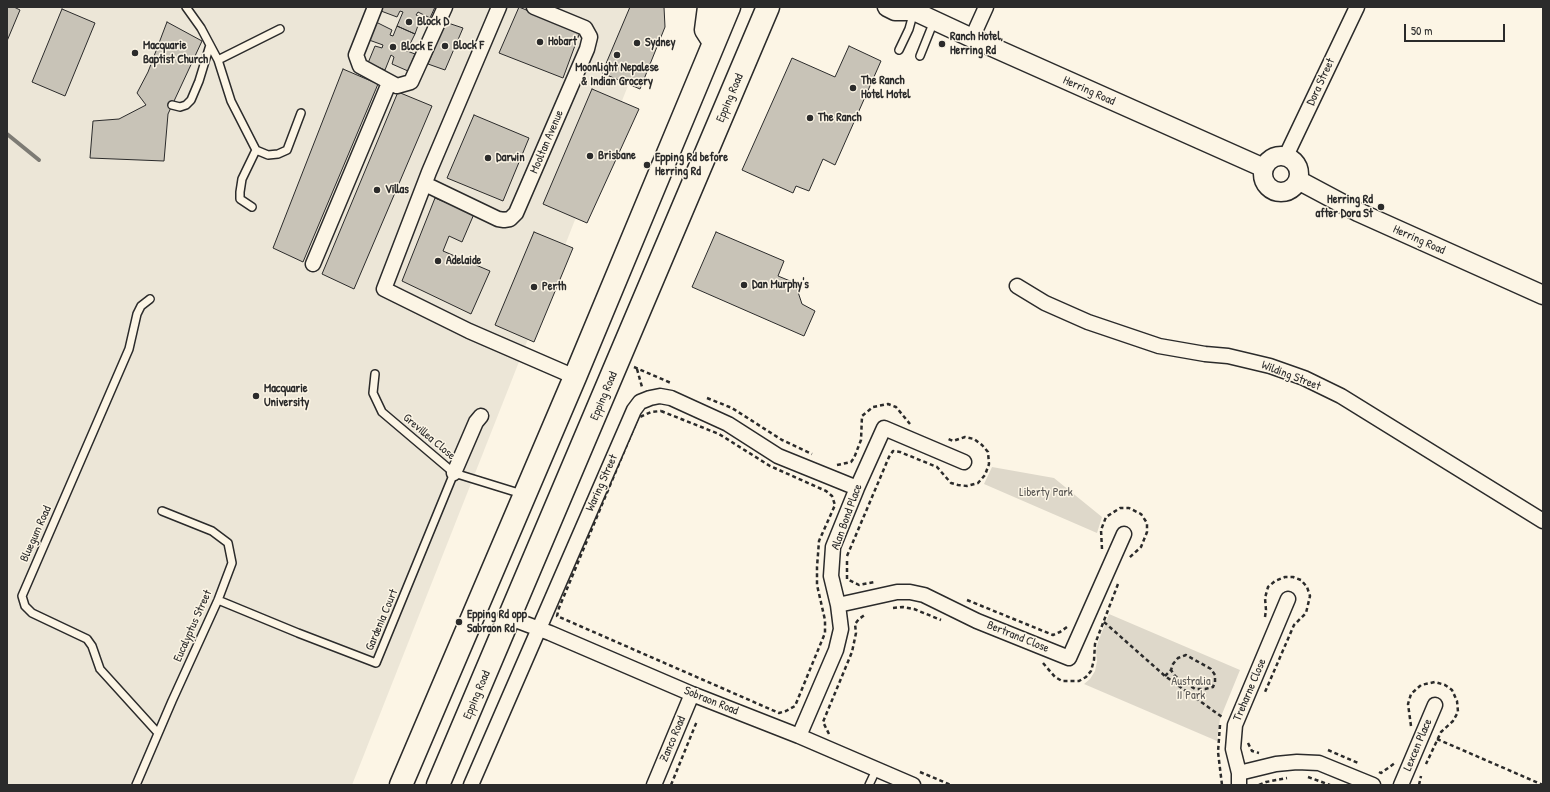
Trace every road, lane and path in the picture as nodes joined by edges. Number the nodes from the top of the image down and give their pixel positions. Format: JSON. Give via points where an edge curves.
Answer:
{"nodes":[{"id":1,"x":186,"y":7,"type":"edge"},
{"id":2,"x":375,"y":7,"type":"edge"},
{"id":3,"x":445,"y":7,"type":"edge"},
{"id":4,"x":499,"y":7,"type":"edge"},
{"id":5,"x":534,"y":7,"type":"edge"},
{"id":6,"x":708,"y":7,"type":"edge"},
{"id":7,"x":729,"y":7,"type":"edge"},
{"id":8,"x":768,"y":7,"type":"edge"},
{"id":9,"x":887,"y":7,"type":"edge"},
{"id":10,"x":986,"y":7,"type":"edge"},
{"id":11,"x":1357,"y":7,"type":"edge"},
{"id":12,"x":913,"y":9,"type":"edge"},
{"id":13,"x":934,"y":21,"type":"junction"},
{"id":14,"x":280,"y":29,"type":"dead end"},
{"id":15,"x":972,"y":38,"type":"junction"},
{"id":16,"x":714,"y":44,"type":"junction"},
{"id":17,"x":210,"y":45,"type":"junction"},
{"id":18,"x":899,"y":50,"type":"dead end"},
{"id":19,"x":920,"y":56,"type":"dead end"},
{"id":20,"x":218,"y":60,"type":"junction"},
{"id":21,"x":390,"y":82,"type":"junction"},
{"id":22,"x":172,"y":105,"type":"dead end"},
{"id":23,"x":301,"y":114,"type":"dead end"},
{"id":24,"x":256,"y":150,"type":"junction"},
{"id":25,"x":1286,"y":156,"type":"junction"},
{"id":26,"x":1264,"y":168,"type":"junction"},
{"id":27,"x":1298,"y":180,"type":"junction"},
{"id":28,"x":425,"y":184,"type":"junction"},
{"id":29,"x":252,"y":207,"type":"dead end"},
{"id":30,"x":313,"y":264,"type":"dead end"},
{"id":31,"x":1017,"y":286,"type":"dead end"},
{"id":32,"x":1543,"y":295,"type":"edge"},
{"id":33,"x":150,"y":299,"type":"dead end"},
{"id":34,"x":637,"y":369,"type":"dead end"},
{"id":35,"x":375,"y":374,"type":"dead end"},
{"id":36,"x":575,"y":377,"type":"junction"},
{"id":37,"x":643,"y":389,"type":"dead end"},
{"id":38,"x":651,"y":412,"type":"joint"},
{"id":39,"x":481,"y":416,"type":"dead end"},
{"id":40,"x":917,"y":426,"type":"dead end"},
{"id":41,"x":946,"y":438,"type":"dead end"},
{"id":42,"x":851,"y":462,"type":"dead end"},
{"id":43,"x":964,"y":462,"type":"dead end"},
{"id":44,"x":454,"y":473,"type":"junction"},
{"id":45,"x":857,"y":488,"type":"junction"},
{"id":46,"x":524,"y":495,"type":"junction"},
{"id":47,"x":162,"y":511,"type":"dead end"},
{"id":48,"x":1543,"y":520,"type":"edge"},
{"id":49,"x":1124,"y":534,"type":"dead end"},
{"id":50,"x":1099,"y":556,"type":"dead end"},
{"id":51,"x":1128,"y":558,"type":"dead end"},
{"id":52,"x":1120,"y":580,"type":"dead end"},
{"id":53,"x":881,"y":581,"type":"dead end"},
{"id":54,"x":1288,"y":599,"type":"dead end"},
{"id":55,"x":218,"y":600,"type":"junction"},
{"id":56,"x":967,"y":600,"type":"dead end"},
{"id":57,"x":838,"y":605,"type":"junction"},
{"id":58,"x":887,"y":608,"type":"dead end"},
{"id":59,"x":868,"y":613,"type":"dead end"},
{"id":60,"x":510,"y":618,"type":"junction"},
{"id":61,"x":942,"y":620,"type":"dead end"},
{"id":62,"x":1264,"y":620,"type":"dead end"},
{"id":63,"x":1071,"y":621,"type":"dead end"},
{"id":64,"x":1104,"y":622,"type":"junction"},
{"id":65,"x":538,"y":630,"type":"junction"},
{"id":66,"x":1041,"y":661,"type":"dead end"},
{"id":67,"x":1171,"y":670,"type":"junction"},
{"id":68,"x":1165,"y":676,"type":"junction"},
{"id":69,"x":692,"y":694,"type":"junction"},
{"id":70,"x":1263,"y":697,"type":"dead end"},
{"id":71,"x":1434,"y":705,"type":"dead end"},
{"id":72,"x":699,"y":716,"type":"dead end"},
{"id":73,"x":1222,"y":717,"type":"dead end"},
{"id":74,"x":1408,"y":732,"type":"dead end"},
{"id":75,"x":158,"y":733,"type":"junction"},
{"id":76,"x":799,"y":736,"type":"junction"},
{"id":77,"x":836,"y":737,"type":"dead end"},
{"id":78,"x":1247,"y":739,"type":"dead end"},
{"id":79,"x":1437,"y":739,"type":"junction"},
{"id":80,"x":1322,"y":749,"type":"dead end"},
{"id":81,"x":1266,"y":752,"type":"dead end"},
{"id":82,"x":1397,"y":758,"type":"dead end"},
{"id":83,"x":1362,"y":764,"type":"dead end"},
{"id":84,"x":876,"y":770,"type":"junction"},
{"id":85,"x":915,"y":770,"type":"dead end"},
{"id":86,"x":1375,"y":770,"type":"dead end"},
{"id":87,"x":1304,"y":776,"type":"dead end"},
{"id":88,"x":1293,"y":777,"type":"dead end"},
{"id":89,"x":1239,"y":779,"type":"edge"},
{"id":90,"x":136,"y":785,"type":"edge"},
{"id":91,"x":401,"y":785,"type":"edge"},
{"id":92,"x":438,"y":785,"type":"edge"},
{"id":93,"x":471,"y":785,"type":"edge"},
{"id":94,"x":654,"y":785,"type":"edge"},
{"id":95,"x":670,"y":785,"type":"edge"},
{"id":96,"x":869,"y":785,"type":"edge"},
{"id":97,"x":913,"y":785,"type":"edge"},
{"id":98,"x":951,"y":785,"type":"edge"},
{"id":99,"x":1259,"y":785,"type":"edge"},
{"id":100,"x":1330,"y":785,"type":"edge"},
{"id":101,"x":1372,"y":785,"type":"edge"},
{"id":102,"x":1401,"y":785,"type":"edge"},
{"id":103,"x":1419,"y":785,"type":"edge"},
{"id":104,"x":1542,"y":785,"type":"edge"}],
"edges":[{"from":1,"to":17,"type":"lane"},
{"from":2,"to":21,"type":"street","via":[[356,55],[360,66]]},
{"from":3,"to":21,"type":"street","via":[[411,82],[397,86]]},
{"from":4,"to":28,"type":"street"},
{"from":5,"to":28,"type":"street","name":"Mooltan Avenue","via":[[585,28],[590,37],[516,213],[510,219],[498,219]]},
{"from":6,"to":16,"type":"main road","via":[[705,30]]},
{"from":7,"to":16,"type":"main road"},
{"from":8,"to":60,"type":"main road","name":"Epping Road"},
{"from":9,"to":12,"type":"street","name":"Herring Road","via":[[895,11]]},
{"from":10,"to":15,"type":"street"},
{"from":11,"to":25,"type":"street","name":"Dora Street"},
{"from":12,"to":13,"type":"street","name":"Herring Road"},
{"from":12,"to":18,"type":"lane","via":[[909,29]]},
{"from":13,"to":15,"type":"street","name":"Herring Road"},
{"from":13,"to":19,"type":"lane"},
{"from":14,"to":20,"type":"lane"},
{"from":15,"to":26,"type":"street","name":"Herring Road"},
{"from":16,"to":36,"type":"main road"},
{"from":17,"to":20,"type":"lane"},
{"from":17,"to":22,"type":"lane","via":[[191,100],[180,107]]},
{"from":20,"to":24,"type":"lane","via":[[231,101]]},
{"from":21,"to":30,"type":"street"},
{"from":23,"to":24,"type":"lane","via":[[287,150],[268,155]]},
{"from":24,"to":29,"type":"lane","via":[[242,179],[240,192],[240,199]]},
{"from":25,"to":26,"type":"street","via":[[1275,156]]},
{"from":25,"to":27,"type":"street","via":[[1296,163]]},
{"from":26,"to":27,"type":"street","via":[[1263,175],[1268,186],[1279,192],[1290,189]]},
{"from":27,"to":32,"type":"street","name":"Herring Road","via":[[1358,212]]},
{"from":28,"to":36,"type":"street","via":[[384,290],[469,331]]},
{"from":31,"to":48,"type":"street","name":"Wilding Street","via":[[1045,303],[1088,322],[1159,346],[1228,356],[1270,366],[1304,378],[1341,396]]},
{"from":33,"to":75,"type":"lane","name":"Bluegum Road","via":[[141,306],[137,314],[129,349],[22,596],[25,606],[32,613],[87,639],[100,669]]},
{"from":34,"to":37,"type":"path"},
{"from":35,"to":44,"type":"lane","name":"Grevillea Close","via":[[373,393],[382,412]]},
{"from":36,"to":46,"type":"main road"},
{"from":38,"to":38,"type":"path","via":[[661,411],[674,415],[719,434],[770,466],[832,496],[835,504],[819,541],[817,567],[817,585],[825,620],[825,633],[795,706],[786,711],[778,713],[557,616],[638,418]]},
{"from":39,"to":44,"type":"street"},
{"from":40,"to":42,"type":"path","via":[[910,423],[896,407],[888,404],[873,407],[862,416],[861,440]]},
{"from":41,"to":53,"type":"path","via":[[953,441],[965,437],[974,439],[982,445],[988,452],[989,464],[985,475],[978,483],[958,485],[952,483],[937,467],[893,451],[847,555],[847,579],[859,585]]},
{"from":43,"to":45,"type":"street","name":"Alan Bond Place","via":[[884,428]]},
{"from":44,"to":46,"type":"lane","name":"Grevillea Close"},
{"from":44,"to":55,"type":"lane","name":"Gardenia Court","via":[[376,663]]},
{"from":45,"to":57,"type":"street","name":"Alan Bond Place","via":[[833,547],[831,576]]},
{"from":45,"to":65,"type":"street","name":"Waring Street","via":[[778,456],[728,424],[671,398],[660,396],[640,402],[634,410]]},
{"from":46,"to":91,"type":"main road"},
{"from":47,"to":55,"type":"lane","name":"Eucalyptus Street","via":[[212,531],[228,543],[232,563]]},
{"from":49,"to":57,"type":"street","name":"Bertrand Close","via":[[1069,658],[977,621],[924,595],[897,592]]},
{"from":50,"to":51,"type":"path","via":[[1102,549],[1101,530],[1106,517],[1120,508],[1129,508],[1141,514],[1147,523],[1148,532],[1141,547]]},
{"from":52,"to":64,"type":"path"},
{"from":54,"to":89,"type":"street","name":"Treharne Close","via":[[1235,725],[1233,749]]},
{"from":55,"to":75,"type":"lane","name":"Eucalyptus Street"},
{"from":56,"to":63,"type":"path","via":[[1053,635],[1068,627]]},
{"from":57,"to":76,"type":"street","name":"Alan Bond Place","via":[[841,630],[836,650]]},
{"from":58,"to":61,"type":"path","via":[[914,609]]},
{"from":59,"to":77,"type":"path","via":[[855,624],[852,652],[823,722],[829,734]]},
{"from":60,"to":65,"type":"street","name":"Sobraon Road"},
{"from":60,"to":92,"type":"main road","name":"Epping Road"},
{"from":62,"to":70,"type":"path","via":[[1268,587],[1285,577],[1301,580],[1310,596],[1306,613],[1294,624]]},
{"from":64,"to":66,"type":"path","via":[[1095,644],[1091,671],[1086,677],[1079,681],[1062,681]]},
{"from":64,"to":68,"type":"path"},
{"from":65,"to":69,"type":"street","name":"Sobraon Road"},
{"from":65,"to":93,"type":"street","name":"Waring Street"},
{"from":67,"to":67,"type":"path","via":[[1178,658],[1186,655],[1211,669],[1215,675],[1215,682],[1212,687],[1195,689],[1175,676]]},
{"from":67,"to":68,"type":"path"},
{"from":68,"to":73,"type":"path"},
{"from":69,"to":76,"type":"street","name":"Sobraon Road"},
{"from":69,"to":94,"type":"street","name":"Zanco Road"},
{"from":71,"to":102,"type":"street","name":"Lexcen Place"},
{"from":72,"to":95,"type":"path"},
{"from":74,"to":79,"type":"path","via":[[1411,726],[1408,704],[1411,694],[1421,685],[1436,682],[1452,690],[1458,712]]},
{"from":75,"to":90,"type":"lane","name":"Eucalyptus Street"},
{"from":76,"to":84,"type":"street","name":"Sobraon Road"},
{"from":78,"to":81,"type":"path","via":[[1252,751]]},
{"from":79,"to":103,"type":"path"},
{"from":79,"to":104,"type":"path"},
{"from":80,"to":83,"type":"path"},
{"from":82,"to":86,"type":"path","via":[[1394,765],[1381,773]]},
{"from":84,"to":96,"type":"lane"},
{"from":84,"to":97,"type":"street","name":"Sobraon Road"},
{"from":85,"to":98,"type":"path"},
{"from":87,"to":100,"type":"path"},
{"from":88,"to":99,"type":"path"},
{"from":89,"to":101,"type":"street","via":[[1276,764],[1319,763]]}]}
